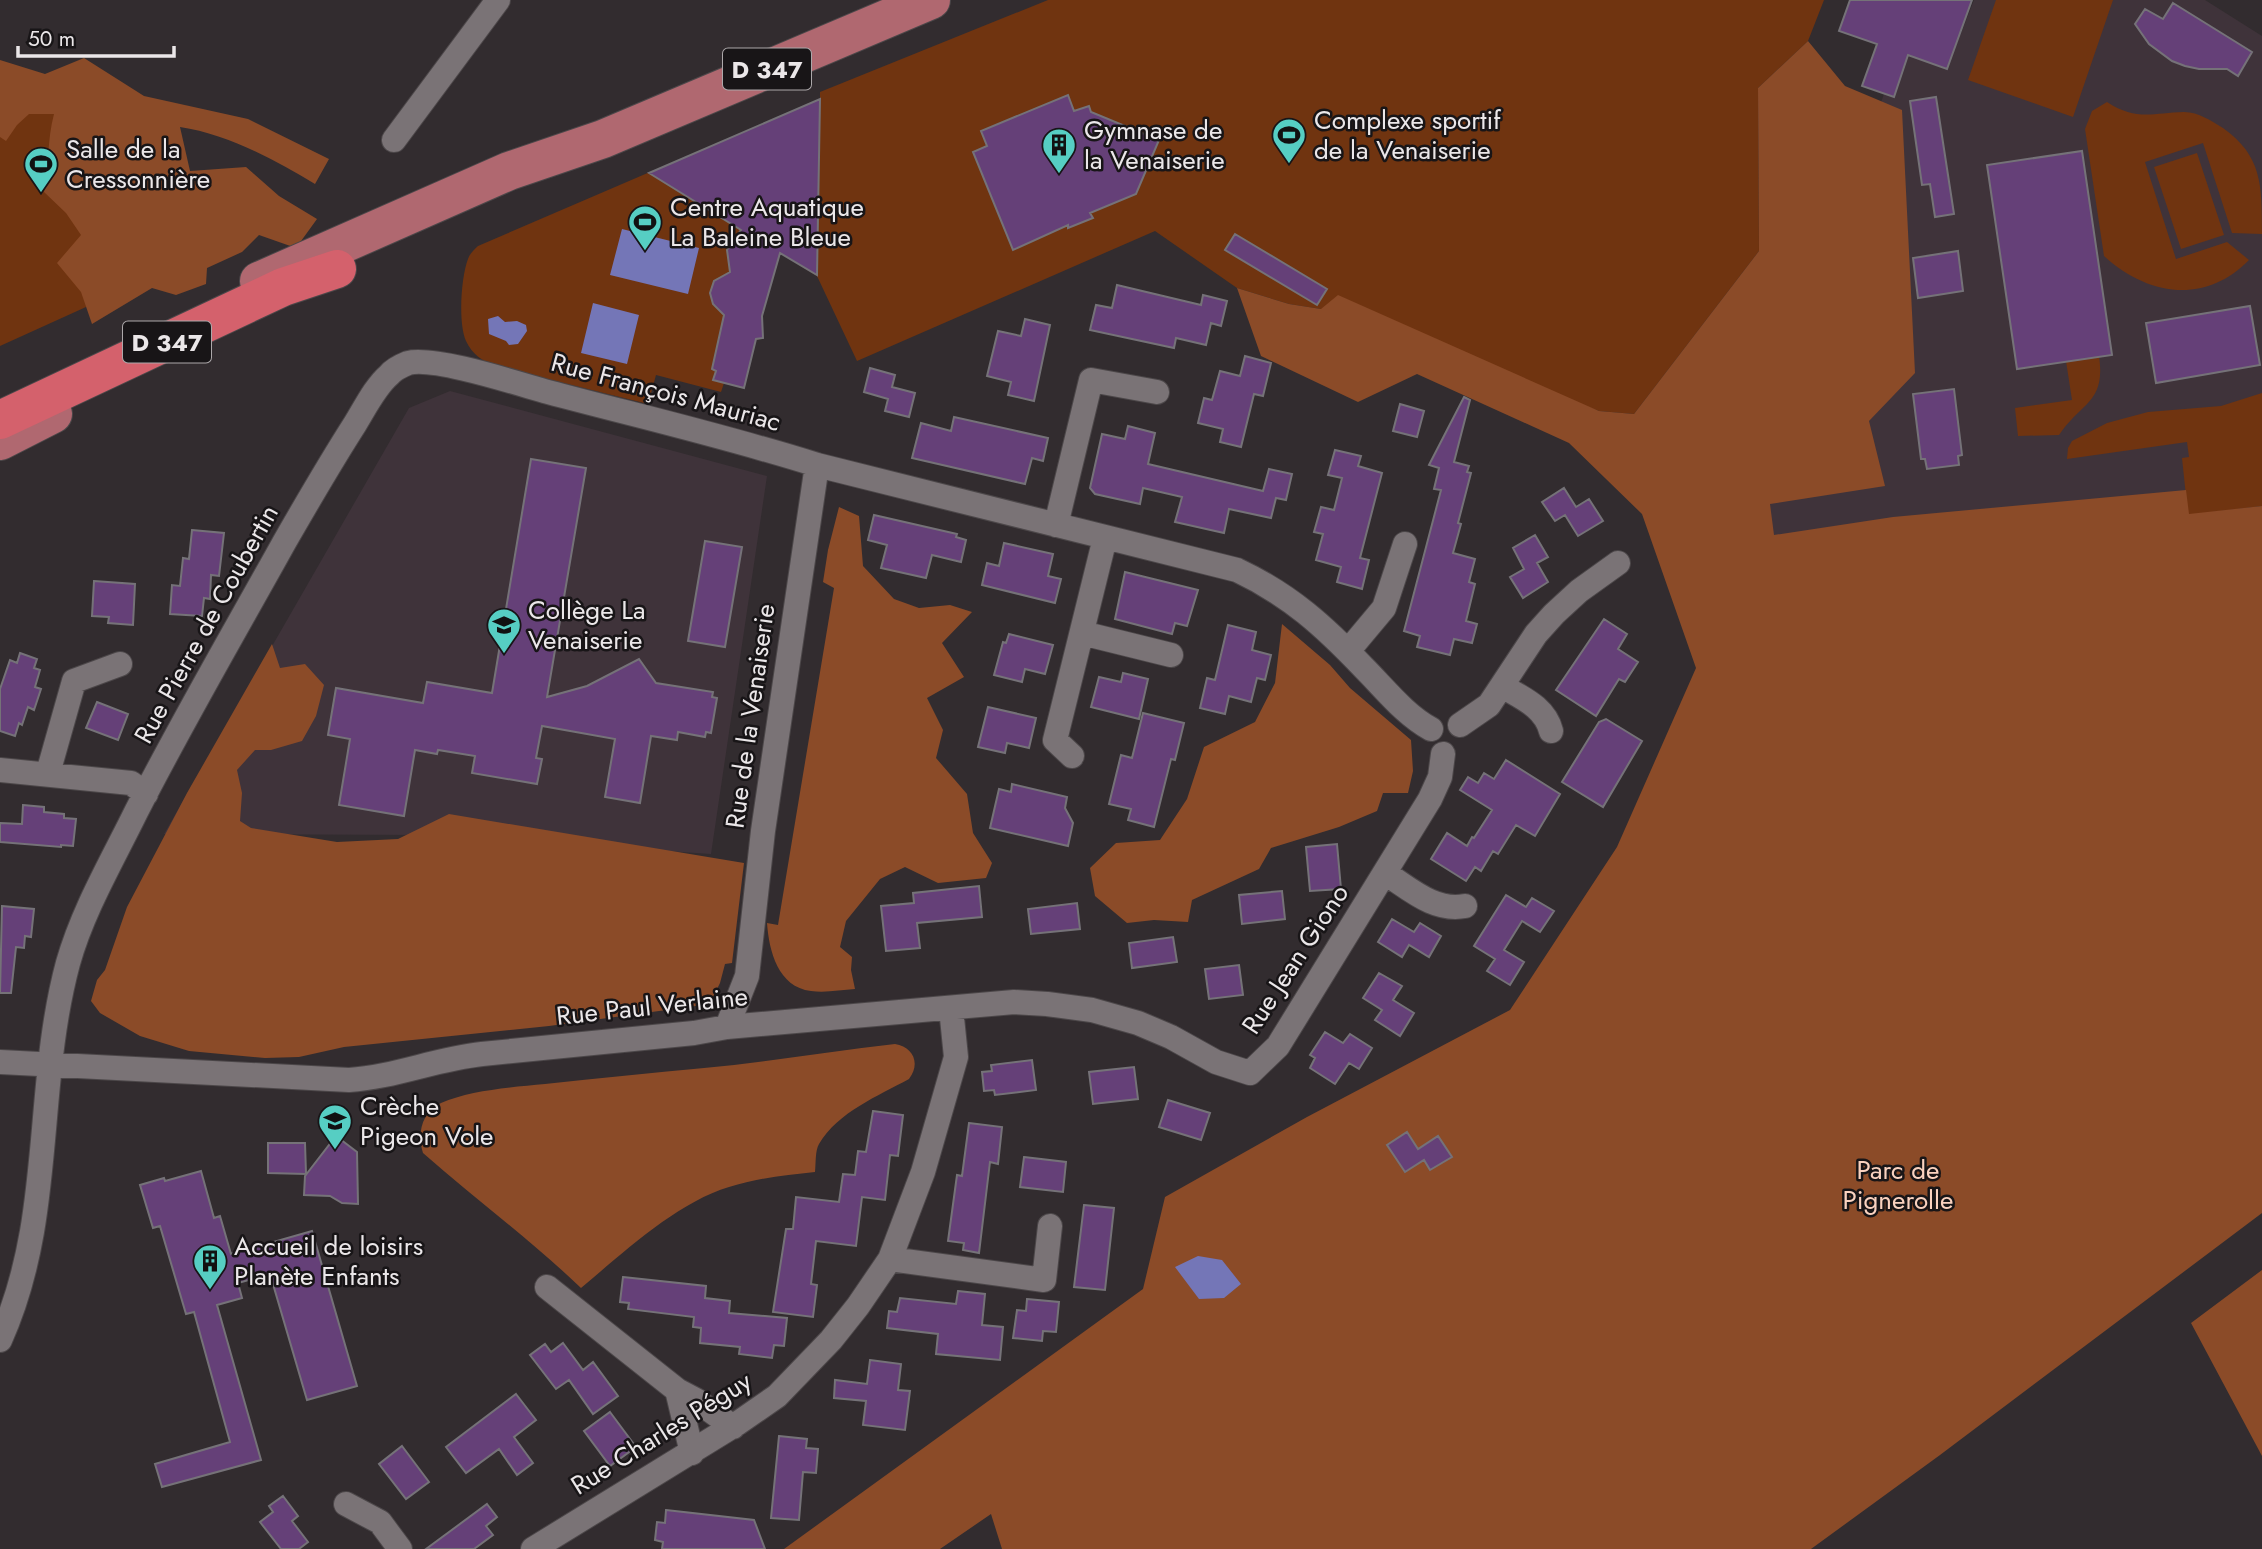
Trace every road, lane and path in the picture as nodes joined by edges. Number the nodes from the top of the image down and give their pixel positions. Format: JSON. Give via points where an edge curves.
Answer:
{"nodes":[{"id":1,"x":498,"y":0,"type":"edge"},
{"id":2,"x":932,"y":0,"type":"edge"},
{"id":3,"x":603,"y":139,"type":"junction"},
{"id":4,"x":394,"y":141,"type":"dead end"},
{"id":5,"x":337,"y":270,"type":"junction"},
{"id":6,"x":1157,"y":392,"type":"dead end"},
{"id":7,"x":0,"y":402,"type":"edge"},
{"id":8,"x":0,"y":420,"type":"edge"},
{"id":9,"x":0,"y":441,"type":"edge"},
{"id":10,"x":817,"y":465,"type":"junction"},
{"id":11,"x":318,"y":483,"type":"joint"},
{"id":12,"x":1056,"y":525,"type":"junction"},
{"id":13,"x":1105,"y":538,"type":"junction"},
{"id":14,"x":1405,"y":544,"type":"dead end"},
{"id":15,"x":1618,"y":562,"type":"dead end"},
{"id":16,"x":1082,"y":633,"type":"junction"},
{"id":17,"x":1348,"y":651,"type":"junction"},
{"id":18,"x":1171,"y":654,"type":"dead end"},
{"id":19,"x":120,"y":664,"type":"dead end"},
{"id":20,"x":1503,"y":685,"type":"junction"},
{"id":21,"x":1460,"y":725,"type":"junction"},
{"id":22,"x":1431,"y":729,"type":"junction"},
{"id":23,"x":1551,"y":731,"type":"dead end"},
{"id":24,"x":1443,"y":754,"type":"junction"},
{"id":25,"x":1072,"y":757,"type":"dead end"},
{"id":26,"x":0,"y":770,"type":"edge"},
{"id":27,"x":48,"y":773,"type":"junction"},
{"id":28,"x":146,"y":794,"type":"junction"},
{"id":29,"x":1384,"y":873,"type":"junction"},
{"id":30,"x":1465,"y":906,"type":"dead end"},
{"id":31,"x":747,"y":976,"type":"junction"},
{"id":32,"x":951,"y":1008,"type":"junction"},
{"id":33,"x":773,"y":1023,"type":"junction"},
{"id":34,"x":727,"y":1027,"type":"junction"},
{"id":35,"x":0,"y":1062,"type":"edge"},
{"id":36,"x":49,"y":1065,"type":"junction"},
{"id":37,"x":1250,"y":1073,"type":"joint"},
{"id":38,"x":1050,"y":1226,"type":"dead end"},
{"id":39,"x":890,"y":1259,"type":"junction"},
{"id":40,"x":547,"y":1287,"type":"dead end"},
{"id":41,"x":0,"y":1340,"type":"edge"},
{"id":42,"x":677,"y":1390,"type":"junction"},
{"id":43,"x":733,"y":1427,"type":"junction"},
{"id":44,"x":692,"y":1453,"type":"junction"},
{"id":45,"x":346,"y":1504,"type":"dead end"},
{"id":46,"x":400,"y":1549,"type":"edge"},
{"id":47,"x":533,"y":1549,"type":"edge"}],
"edges":[{"from":1,"to":4,"type":"street"},
{"from":2,"to":3,"type":"main road","number":"D 347"},
{"from":3,"to":5,"type":"main road","via":[[517,186]]},
{"from":3,"to":7,"type":"main road","number":"D 347","via":[[509,171],[320,253]]},
{"from":5,"to":8,"type":"highway","number":"D 347","via":[[283,287]]},
{"from":5,"to":9,"type":"main road","via":[[290,298]]},
{"from":6,"to":12,"type":"street","via":[[1091,380]]},
{"from":10,"to":11,"type":"street","name":"Rue François Mauriac","via":[[426,362],[407,363],[388,375]]},
{"from":10,"to":12,"type":"street","name":"Rue François Mauriac"},
{"from":10,"to":31,"type":"street","name":"Rue de la Venaiserie","via":[[765,815]]},
{"from":11,"to":28,"type":"street","name":"Rue Pierre de Coubertin"},
{"from":12,"to":13,"type":"street","name":"Rue François Mauriac"},
{"from":13,"to":16,"type":"street"},
{"from":13,"to":17,"type":"street","name":"Rue François Mauriac","via":[[1237,570],[1289,598]]},
{"from":14,"to":17,"type":"street","via":[[1384,608]]},
{"from":15,"to":20,"type":"street","via":[[1554,614]]},
{"from":16,"to":18,"type":"street"},
{"from":16,"to":25,"type":"street","via":[[1055,740]]},
{"from":17,"to":22,"type":"street","name":"Rue François Mauriac"},
{"from":19,"to":27,"type":"street","via":[[74,681]]},
{"from":20,"to":21,"type":"street","via":[[1484,709]]},
{"from":20,"to":23,"type":"street","via":[[1539,709]]},
{"from":21,"to":22,"type":"street","via":[[1443,720]]},
{"from":21,"to":24,"type":"street","via":[[1462,746],[1453,754]]},
{"from":22,"to":24,"type":"street","via":[[1430,743]]},
{"from":24,"to":29,"type":"street","name":"Rue Jean Giono","via":[[1434,792]]},
{"from":26,"to":27,"type":"street"},
{"from":27,"to":28,"type":"street","via":[[131,783]]},
{"from":28,"to":36,"type":"street","name":"Rue Pierre de Coubertin","via":[[110,860],[69,962]]},
{"from":29,"to":30,"type":"street","name":"Rue Jean Giono","via":[[1434,904]]},
{"from":29,"to":37,"type":"street","name":"Rue Jean Giono","via":[[1278,1046]]},
{"from":31,"to":33,"type":"street"},
{"from":31,"to":34,"type":"street","name":"Rue de la Venaiserie"},
{"from":32,"to":33,"type":"street","name":"Rue Paul Verlaine"},
{"from":32,"to":37,"type":"street","name":"Rue Paul Verlaine","via":[[1025,1002],[1092,1010],[1138,1023],[1216,1062]]},
{"from":32,"to":39,"type":"street","name":"Rue Charles Péguy","via":[[956,1047],[953,1073]]},
{"from":33,"to":34,"type":"street","name":"Rue Paul Verlaine"},
{"from":34,"to":36,"type":"street","name":"Rue Paul Verlaine","via":[[464,1056],[396,1074],[349,1080]]},
{"from":35,"to":36,"type":"street","name":"Rue Paul Verlaine"},
{"from":36,"to":41,"type":"street","name":"Rue Pierre de Coubertin","via":[[33,1232]]},
{"from":38,"to":39,"type":"street","via":[[1044,1280]]},
{"from":39,"to":43,"type":"street","name":"Rue Charles Péguy","via":[[822,1350],[777,1396]]},
{"from":40,"to":42,"type":"street"},
{"from":42,"to":43,"type":"street"},
{"from":42,"to":44,"type":"street"},
{"from":43,"to":44,"type":"street","name":"Rue Charles Péguy"},
{"from":44,"to":47,"type":"street","name":"Rue Charles Péguy"},
{"from":45,"to":46,"type":"street","via":[[380,1522]]}]}
